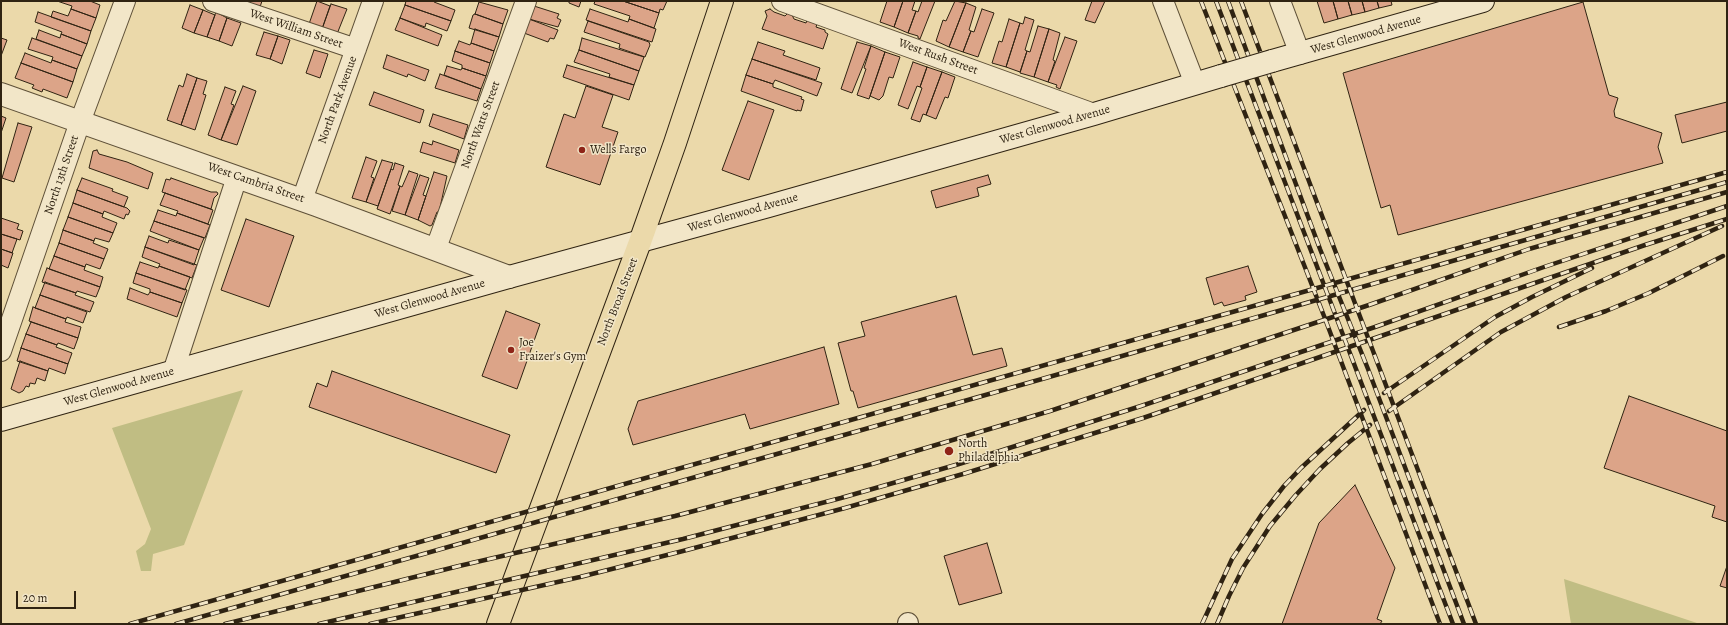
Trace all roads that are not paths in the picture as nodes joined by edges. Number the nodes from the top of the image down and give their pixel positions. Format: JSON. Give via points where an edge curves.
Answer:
{"nodes":[{"id":1,"x":125,"y":1,"type":"edge"},
{"id":2,"x":213,"y":1,"type":"edge"},
{"id":3,"x":373,"y":1,"type":"edge"},
{"id":4,"x":526,"y":1,"type":"edge"},
{"id":5,"x":782,"y":1,"type":"edge"},
{"id":6,"x":1163,"y":1,"type":"edge"},
{"id":7,"x":1280,"y":1,"type":"edge"},
{"id":8,"x":1483,"y":1,"type":"edge"},
{"id":9,"x":718,"y":2,"type":"edge"},
{"id":10,"x":356,"y":49,"type":"junction"},
{"id":11,"x":1300,"y":54,"type":"junction"},
{"id":12,"x":1195,"y":84,"type":"junction"},
{"id":13,"x":1,"y":94,"type":"edge"},
{"id":14,"x":1094,"y":114,"type":"junction"},
{"id":15,"x":80,"y":122,"type":"junction"},
{"id":16,"x":237,"y":177,"type":"junction"},
{"id":17,"x":302,"y":200,"type":"junction"},
{"id":18,"x":640,"y":242,"type":"junction"},
{"id":19,"x":436,"y":248,"type":"junction"},
{"id":20,"x":509,"y":277,"type":"junction"},
{"id":21,"x":1,"y":351,"type":"edge"},
{"id":22,"x":173,"y":372,"type":"junction"},
{"id":23,"x":1,"y":420,"type":"edge"},
{"id":24,"x":498,"y":624,"type":"edge"}],
"edges":[{"from":1,"to":15,"type":"street","name":"North 13th Street"},
{"from":2,"to":10,"type":"street","name":"West William Street"},
{"from":3,"to":10,"type":"street","name":"North Park Avenue"},
{"from":4,"to":19,"type":"street","name":"North Watts Street"},
{"from":5,"to":14,"type":"street","name":"West Rush Street"},
{"from":6,"to":12,"type":"street"},
{"from":7,"to":11,"type":"street"},
{"from":8,"to":11,"type":"main road","name":"West Glenwood Avenue"},
{"from":9,"to":18,"type":"main road","name":"North Broad Street","via":[[675,144]]},
{"from":10,"to":17,"type":"street","name":"North Park Avenue"},
{"from":11,"to":12,"type":"main road","name":"West Glenwood Avenue","bridge":true},
{"from":12,"to":14,"type":"main road","name":"West Glenwood Avenue"},
{"from":13,"to":15,"type":"main road","name":"West Cambria Street"},
{"from":14,"to":18,"type":"main road","name":"West Glenwood Avenue"},
{"from":15,"to":16,"type":"main road","name":"West Cambria Street"},
{"from":15,"to":21,"type":"street","name":"North 13th Street"},
{"from":16,"to":17,"type":"main road","name":"West Cambria Street"},
{"from":16,"to":22,"type":"street"},
{"from":17,"to":19,"type":"main road","name":"West Cambria Street"},
{"from":18,"to":20,"type":"main road","name":"West Glenwood Avenue"},
{"from":18,"to":24,"type":"main road","name":"North Broad Street"},
{"from":19,"to":20,"type":"main road","name":"West Cambria Street"},
{"from":20,"to":22,"type":"main road","name":"West Glenwood Avenue"},
{"from":22,"to":23,"type":"main road","name":"West Glenwood Avenue"}]}
